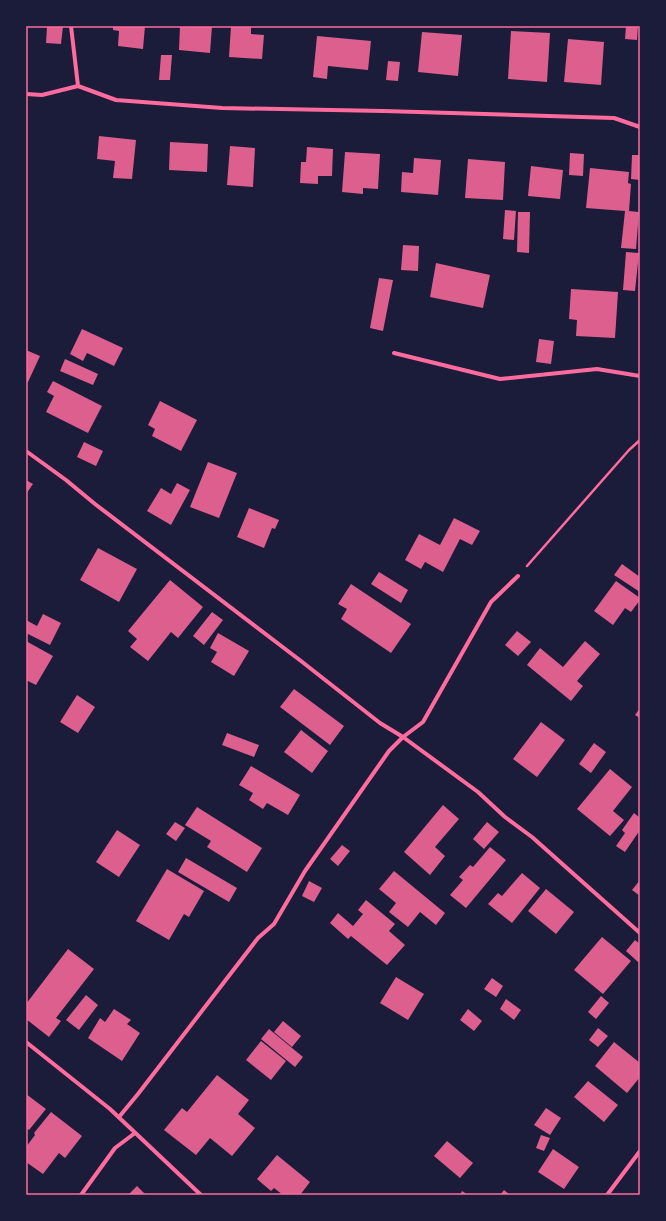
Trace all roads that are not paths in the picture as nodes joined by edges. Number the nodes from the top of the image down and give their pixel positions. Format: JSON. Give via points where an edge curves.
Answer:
{"nodes":[{"id":1,"x":70,"y":26,"type":"edge"},
{"id":2,"x":78,"y":86,"type":"junction"},
{"id":3,"x":26,"y":94,"type":"edge"},
{"id":4,"x":640,"y":127,"type":"edge"},
{"id":5,"x":394,"y":353,"type":"dead end"},
{"id":6,"x":640,"y":376,"type":"edge"},
{"id":7,"x":26,"y":451,"type":"edge"},
{"id":8,"x":518,"y":576,"type":"road end"},
{"id":9,"x":403,"y":737,"type":"junction"},
{"id":10,"x":640,"y":933,"type":"edge"},
{"id":11,"x":26,"y":1042,"type":"edge"},
{"id":12,"x":119,"y":1118,"type":"junction"},
{"id":13,"x":135,"y":1133,"type":"junction"},
{"id":14,"x":640,"y":1151,"type":"edge"},
{"id":15,"x":81,"y":1195,"type":"edge"},
{"id":16,"x":201,"y":1195,"type":"edge"},
{"id":17,"x":606,"y":1195,"type":"edge"}],
"edges":[{"from":1,"to":2,"type":"street"},
{"from":2,"to":3,"type":"street","via":[[42,95]]},
{"from":2,"to":4,"type":"street","via":[[116,100],[222,108],[614,118]]},
{"from":5,"to":6,"type":"street","via":[[500,379],[597,369]]},
{"from":7,"to":9,"type":"street","via":[[380,723]]},
{"from":8,"to":9,"type":"street","via":[[491,602],[423,722]]},
{"from":9,"to":10,"type":"street","via":[[478,792]]},
{"from":9,"to":12,"type":"street","via":[[389,751],[305,871],[274,924],[258,938]]},
{"from":11,"to":12,"type":"street"},
{"from":12,"to":13,"type":"street"},
{"from":13,"to":15,"type":"street","via":[[115,1148]]},
{"from":13,"to":16,"type":"street"},
{"from":14,"to":17,"type":"street"}]}
